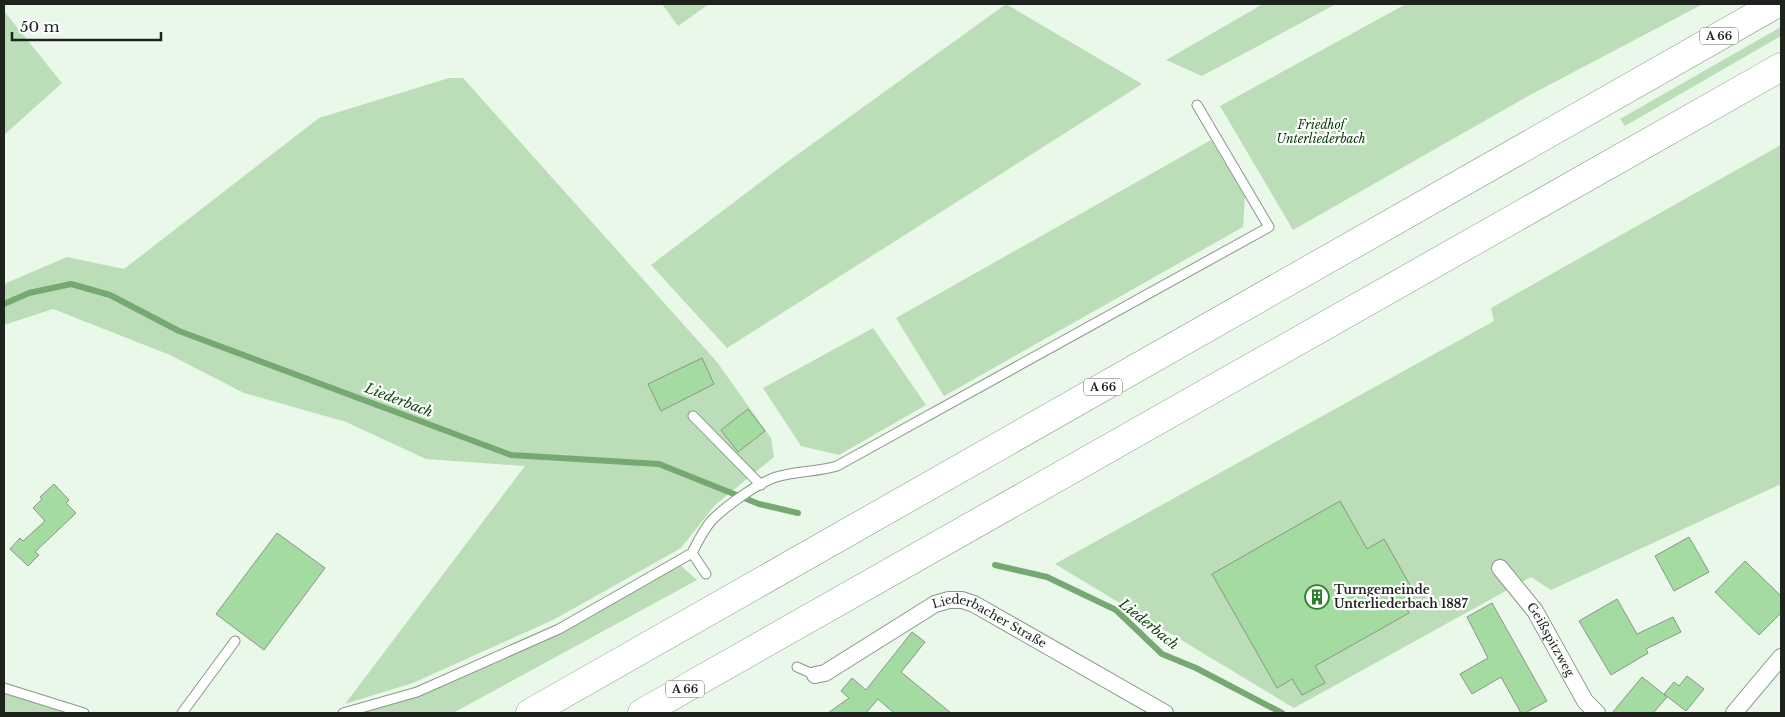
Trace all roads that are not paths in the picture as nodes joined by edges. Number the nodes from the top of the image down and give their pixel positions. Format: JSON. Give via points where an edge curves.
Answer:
{"nodes":[{"id":1,"x":1754,"y":4,"type":"edge"},
{"id":2,"x":1776,"y":4,"type":"edge"},
{"id":3,"x":1781,"y":67,"type":"edge"},
{"id":4,"x":1662,"y":69,"type":"junction"},
{"id":5,"x":1197,"y":105,"type":"dead end"},
{"id":6,"x":693,"y":416,"type":"dead end"},
{"id":7,"x":758,"y":487,"type":"junction"},
{"id":8,"x":692,"y":553,"type":"junction"},
{"id":9,"x":1500,"y":568,"type":"dead end"},
{"id":10,"x":706,"y":574,"type":"dead end"},
{"id":11,"x":235,"y":642,"type":"dead end"},
{"id":12,"x":1781,"y":657,"type":"edge"},
{"id":13,"x":728,"y":664,"type":"junction"},
{"id":14,"x":797,"y":667,"type":"dead end"},
{"id":15,"x":815,"y":675,"type":"joint"},
{"id":16,"x":4,"y":688,"type":"edge"},
{"id":17,"x":532,"y":711,"type":"edge"},
{"id":18,"x":84,"y":713,"type":"edge"},
{"id":19,"x":182,"y":713,"type":"edge"},
{"id":20,"x":343,"y":713,"type":"edge"},
{"id":21,"x":642,"y":713,"type":"edge"},
{"id":22,"x":680,"y":713,"type":"edge"},
{"id":23,"x":1166,"y":713,"type":"edge"},
{"id":24,"x":1597,"y":713,"type":"edge"},
{"id":25,"x":1734,"y":713,"type":"edge"}],
"edges":[{"from":1,"to":4,"type":"highway","number":"A 66"},
{"from":2,"to":4,"type":"highway","number":"A 66"},
{"from":3,"to":13,"type":"highway","number":"A 66"},
{"from":4,"to":17,"type":"highway","number":"A 66"},
{"from":5,"to":7,"type":"lane","via":[[1269,227],[836,466],[774,478]]},
{"from":6,"to":7,"type":"lane"},
{"from":7,"to":8,"type":"lane","via":[[712,520]]},
{"from":8,"to":10,"type":"lane"},
{"from":8,"to":20,"type":"lane","via":[[559,629],[417,692]]},
{"from":9,"to":24,"type":"street","name":"Geißspitzweg","via":[[1535,611],[1585,701]]},
{"from":11,"to":19,"type":"lane"},
{"from":12,"to":25,"type":"street"},
{"from":13,"to":21,"type":"highway","number":"A 66"},
{"from":13,"to":22,"type":"highway"},
{"from":14,"to":15,"type":"lane"},
{"from":15,"to":23,"type":"street","name":"Liederbacher Straße","via":[[825,673],[935,604],[962,600]]},
{"from":16,"to":18,"type":"lane"}]}
